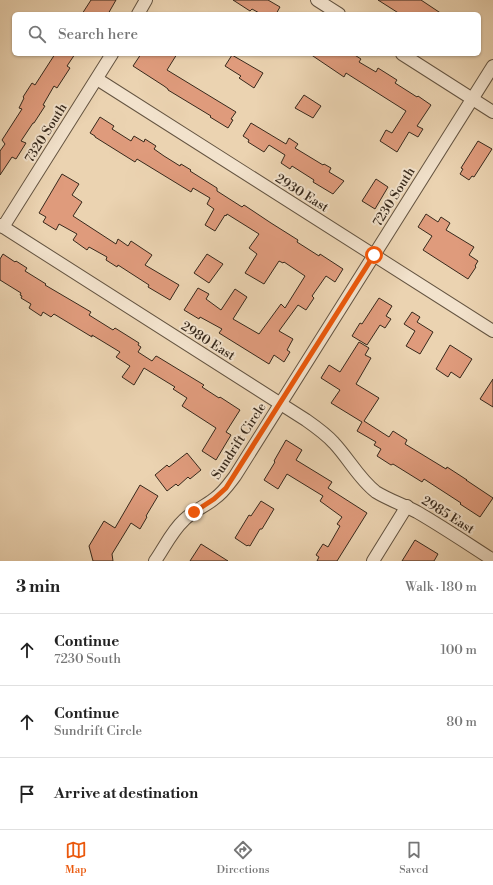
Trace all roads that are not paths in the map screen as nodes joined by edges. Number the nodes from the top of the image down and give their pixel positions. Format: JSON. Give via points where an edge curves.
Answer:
{"nodes":[{"id":1,"x":146,"y":0,"type":"edge"},
{"id":2,"x":317,"y":0,"type":"edge"},
{"id":3,"x":139,"y":12,"type":"edge"},
{"id":4,"x":336,"y":12,"type":"edge"},
{"id":5,"x":111,"y":56,"type":"edge"},
{"id":6,"x":405,"y":56,"type":"edge"},
{"id":7,"x":493,"y":66,"type":"edge"},
{"id":8,"x":96,"y":79,"type":"junction"},
{"id":9,"x":472,"y":99,"type":"junction"},
{"id":10,"x":493,"y":112,"type":"edge"},
{"id":11,"x":2,"y":226,"type":"edge"},
{"id":12,"x":374,"y":255,"type":"junction"},
{"id":13,"x":493,"y":331,"type":"edge"},
{"id":14,"x":280,"y":403,"type":"junction"},
{"id":15,"x":386,"y":497,"type":"joint"},
{"id":16,"x":407,"y":506,"type":"junction"},
{"id":17,"x":493,"y":560,"type":"edge"},
{"id":18,"x":155,"y":561,"type":"edge"},
{"id":19,"x":373,"y":561,"type":"edge"}],
"edges":[{"from":1,"to":3,"type":"street"},
{"from":2,"to":4,"type":"street"},
{"from":5,"to":8,"type":"street","name":"7320 South"},
{"from":6,"to":9,"type":"street"},
{"from":7,"to":9,"type":"street","name":"7230 South"},
{"from":8,"to":11,"type":"street","name":"7320 South"},
{"from":8,"to":12,"type":"street","name":"2930 East"},
{"from":9,"to":10,"type":"street"},
{"from":9,"to":12,"type":"street","name":"7230 South"},
{"from":11,"to":14,"type":"street","name":"2980 East"},
{"from":12,"to":13,"type":"street","name":"2930 East"},
{"from":12,"to":14,"type":"street","name":"7230 South"},
{"from":14,"to":15,"type":"street","name":"2980 East","via":[[329,438],[367,484]]},
{"from":14,"to":18,"type":"street","name":"Sundrift Circle","via":[[226,488],[183,521]]},
{"from":15,"to":16,"type":"street","name":"2985 East"},
{"from":16,"to":17,"type":"street","name":"2985 East"},
{"from":16,"to":19,"type":"street"}]}
